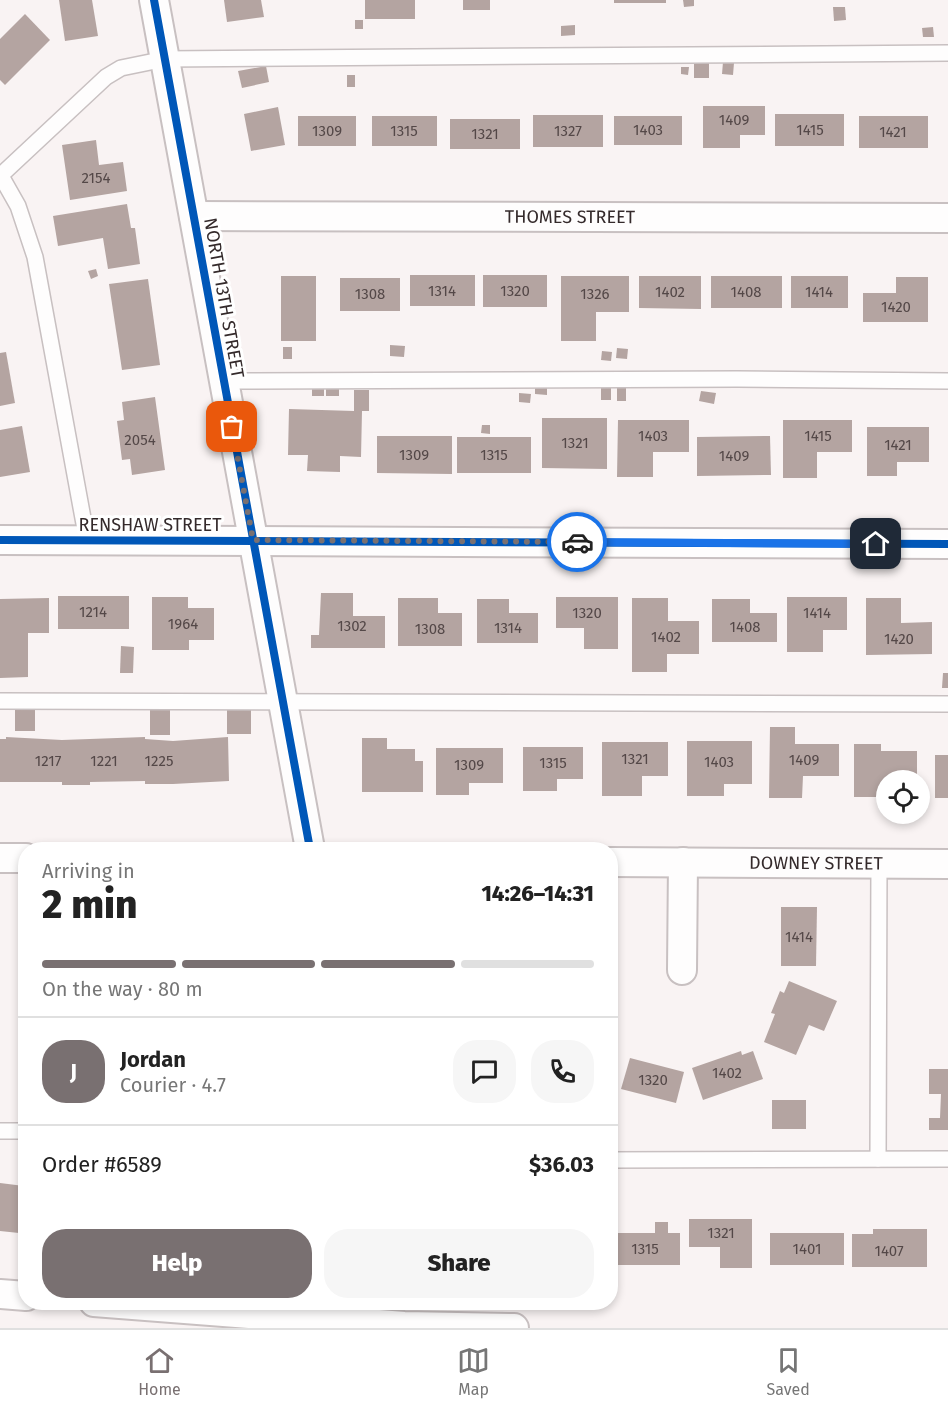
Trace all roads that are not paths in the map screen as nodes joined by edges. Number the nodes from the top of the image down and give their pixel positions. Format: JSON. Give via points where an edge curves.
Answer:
{"nodes":[{"id":1,"x":154,"y":0,"type":"edge"},
{"id":2,"x":948,"y":53,"type":"edge"},
{"id":3,"x":165,"y":59,"type":"junction"},
{"id":4,"x":0,"y":176,"type":"edge"},
{"id":5,"x":194,"y":216,"type":"junction"},
{"id":6,"x":948,"y":218,"type":"edge"},
{"id":7,"x":224,"y":381,"type":"junction"},
{"id":8,"x":948,"y":381,"type":"edge"},
{"id":9,"x":0,"y":540,"type":"edge"},
{"id":10,"x":87,"y":540,"type":"junction"},
{"id":11,"x":253,"y":540,"type":"junction"},
{"id":12,"x":948,"y":544,"type":"edge"},
{"id":13,"x":283,"y":701,"type":"junction"},
{"id":14,"x":0,"y":702,"type":"edge"},
{"id":15,"x":948,"y":704,"type":"edge"},
{"id":16,"x":309,"y":842,"type":"edge"},
{"id":17,"x":0,"y":858,"type":"edge"},
{"id":18,"x":18,"y":858,"type":"edge"},
{"id":19,"x":618,"y":862,"type":"edge"},
{"id":20,"x":683,"y":862,"type":"junction"},
{"id":21,"x":879,"y":864,"type":"junction"},
{"id":22,"x":948,"y":864,"type":"edge"},
{"id":23,"x":682,"y":970,"type":"dead end"},
{"id":24,"x":0,"y":1131,"type":"edge"},
{"id":25,"x":18,"y":1131,"type":"edge"},
{"id":26,"x":878,"y":1159,"type":"junction"},
{"id":27,"x":948,"y":1159,"type":"edge"},
{"id":28,"x":618,"y":1160,"type":"edge"},
{"id":29,"x":0,"y":1294,"type":"edge"},
{"id":30,"x":18,"y":1295,"type":"edge"},
{"id":31,"x":239,"y":1310,"type":"edge"},
{"id":32,"x":402,"y":1319,"type":"edge"},
{"id":33,"x":514,"y":1328,"type":"edge"}],
"edges":[{"from":1,"to":3,"type":"street","name":"NORTH 13TH STREET"},
{"from":2,"to":3,"type":"lane"},
{"from":3,"to":4,"type":"lane","via":[[121,68],[106,77]]},
{"from":3,"to":5,"type":"street","name":"NORTH 13TH STREET"},
{"from":4,"to":10,"type":"lane","via":[[18,206],[35,257]]},
{"from":5,"to":6,"type":"street","name":"THOMES STREET"},
{"from":5,"to":7,"type":"street","name":"NORTH 13TH STREET"},
{"from":7,"to":8,"type":"lane"},
{"from":7,"to":11,"type":"street","name":"NORTH 13TH STREET"},
{"from":9,"to":10,"type":"street","name":"RENSHAW STREET"},
{"from":10,"to":11,"type":"street","name":"RENSHAW STREET"},
{"from":11,"to":12,"type":"street","name":"RENSHAW STREET"},
{"from":11,"to":13,"type":"street","name":"NORTH 13TH STREET"},
{"from":13,"to":14,"type":"lane"},
{"from":13,"to":15,"type":"lane"},
{"from":13,"to":16,"type":"street","name":"NORTH 13TH STREET"},
{"from":17,"to":18,"type":"street"},
{"from":19,"to":20,"type":"street","name":"DOWNEY STREET"},
{"from":20,"to":21,"type":"street","name":"DOWNEY STREET"},
{"from":20,"to":23,"type":"street"},
{"from":21,"to":22,"type":"street","name":"DOWNEY STREET"},
{"from":21,"to":26,"type":"lane"},
{"from":24,"to":25,"type":"lane"},
{"from":26,"to":27,"type":"lane"},
{"from":26,"to":28,"type":"lane"},
{"from":29,"to":30,"type":"street"},
{"from":31,"to":32,"type":"street"},
{"from":32,"to":33,"type":"street"}]}
